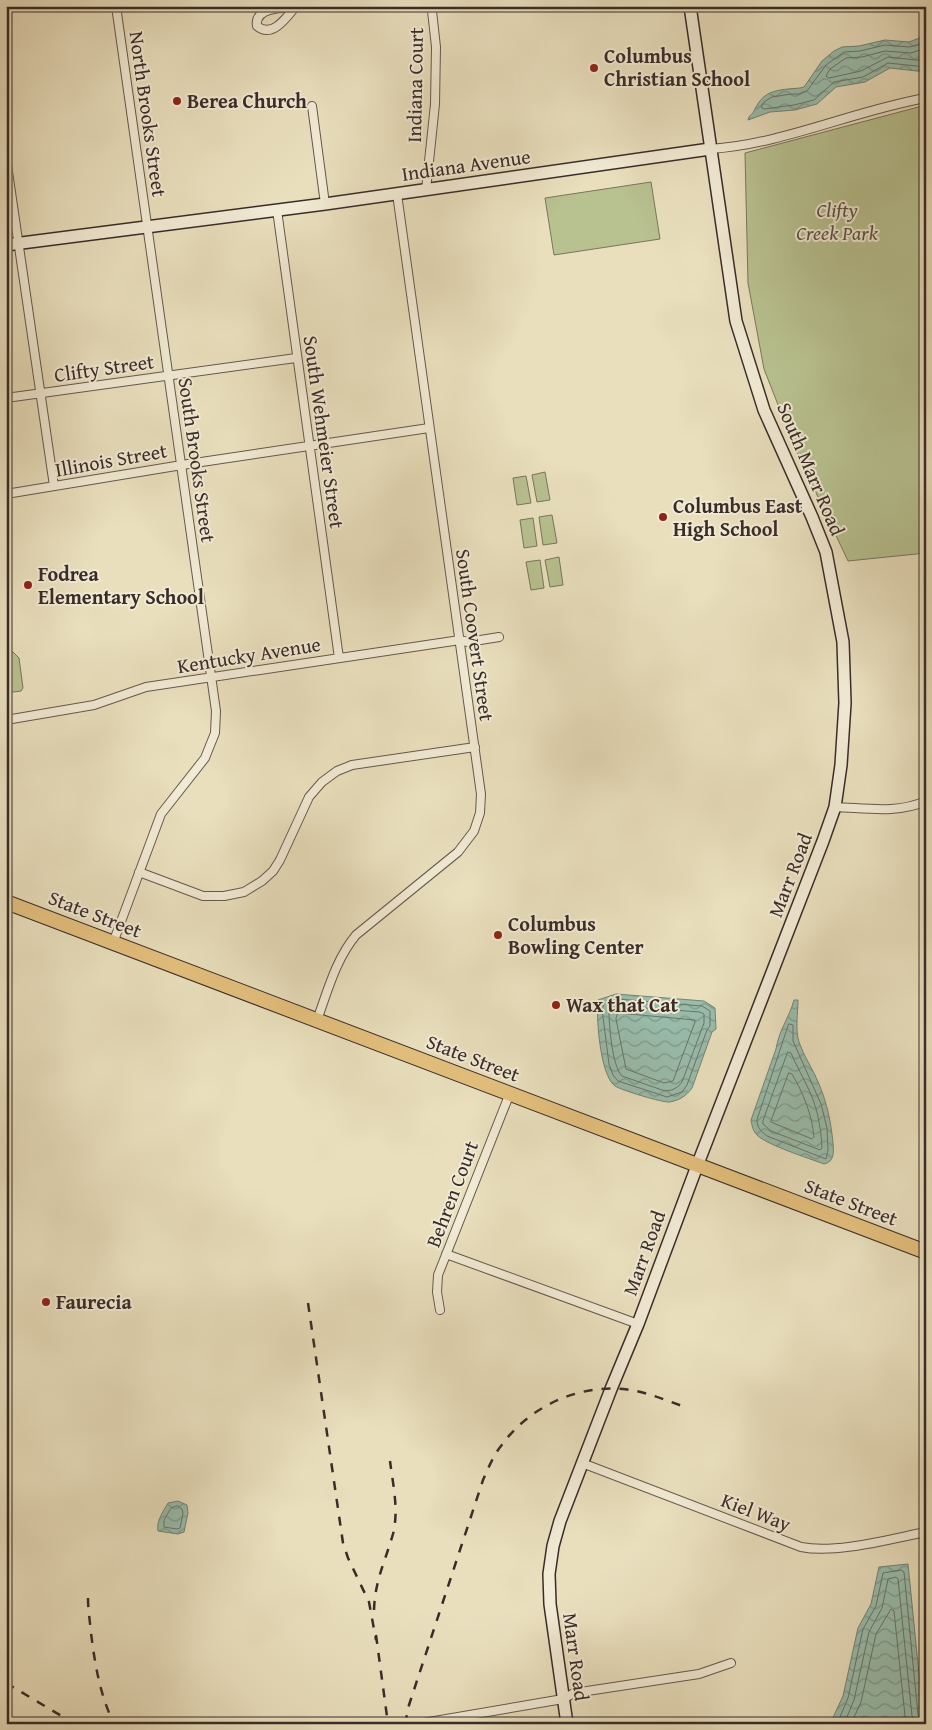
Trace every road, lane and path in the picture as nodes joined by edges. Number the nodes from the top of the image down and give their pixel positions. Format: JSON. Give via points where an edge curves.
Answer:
{"nodes":[{"id":1,"x":116,"y":6,"type":"edge"},
{"id":2,"x":690,"y":6,"type":"edge"},
{"id":3,"x":295,"y":7,"type":"edge"},
{"id":4,"x":432,"y":8,"type":"edge"},
{"id":5,"x":926,"y":98,"type":"edge"},
{"id":6,"x":312,"y":106,"type":"dead end"},
{"id":7,"x":710,"y":149,"type":"junction"},
{"id":8,"x":6,"y":158,"type":"edge"},
{"id":9,"x":426,"y":190,"type":"junction"},
{"id":10,"x":397,"y":194,"type":"junction"},
{"id":11,"x":325,"y":204,"type":"junction"},
{"id":12,"x":277,"y":210,"type":"junction"},
{"id":13,"x":148,"y":227,"type":"junction"},
{"id":14,"x":18,"y":243,"type":"junction"},
{"id":15,"x":6,"y":245,"type":"edge"},
{"id":16,"x":296,"y":358,"type":"junction"},
{"id":17,"x":169,"y":375,"type":"junction"},
{"id":18,"x":40,"y":393,"type":"junction"},
{"id":19,"x":6,"y":398,"type":"edge"},
{"id":20,"x":429,"y":428,"type":"junction"},
{"id":21,"x":309,"y":446,"type":"junction"},
{"id":22,"x":182,"y":464,"type":"junction"},
{"id":23,"x":54,"y":486,"type":"junction"},
{"id":24,"x":6,"y":494,"type":"edge"},
{"id":25,"x":499,"y":637,"type":"dead end"},
{"id":26,"x":460,"y":640,"type":"junction"},
{"id":27,"x":339,"y":658,"type":"junction"},
{"id":28,"x":211,"y":677,"type":"junction"},
{"id":29,"x":6,"y":720,"type":"edge"},
{"id":30,"x":474,"y":747,"type":"junction"},
{"id":31,"x":926,"y":801,"type":"edge"},
{"id":32,"x":835,"y":807,"type":"junction"},
{"id":33,"x":138,"y":872,"type":"junction"},
{"id":34,"x":6,"y":902,"type":"edge"},
{"id":35,"x":113,"y":942,"type":"junction"},
{"id":36,"x":317,"y":1020,"type":"junction"},
{"id":37,"x":510,"y":1093,"type":"junction"},
{"id":38,"x":697,"y":1166,"type":"junction"},
{"id":39,"x":926,"y":1252,"type":"edge"},
{"id":40,"x":446,"y":1254,"type":"junction"},
{"id":41,"x":440,"y":1310,"type":"dead end"},
{"id":42,"x":638,"y":1324,"type":"junction"},
{"id":43,"x":582,"y":1463,"type":"junction"},
{"id":44,"x":926,"y":1532,"type":"edge"},
{"id":45,"x":731,"y":1663,"type":"dead end"},
{"id":46,"x":563,"y":1699,"type":"junction"},
{"id":47,"x":418,"y":1724,"type":"edge"},
{"id":48,"x":566,"y":1724,"type":"edge"}],
"edges":[{"from":1,"to":13,"type":"street","name":"North Brooks Street"},
{"from":2,"to":7,"type":"street","name":"South Marr Road"},
{"from":3,"to":3,"type":"street","via":[[289,16],[269,30],[257,26],[256,20],[268,10]]},
{"from":4,"to":9,"type":"street","name":"Indiana Court","via":[[436,48],[435,104]]},
{"from":5,"to":7,"type":"street","name":"Indiana Avenue","via":[[758,143]]},
{"from":6,"to":11,"type":"street"},
{"from":7,"to":9,"type":"street","name":"Indiana Avenue"},
{"from":7,"to":32,"type":"street","name":"South Marr Road","via":[[736,321],[764,410],[826,552],[843,642],[845,703]]},
{"from":8,"to":14,"type":"street"},
{"from":9,"to":10,"type":"street","name":"Indiana Avenue"},
{"from":10,"to":11,"type":"street","name":"Indiana Avenue"},
{"from":10,"to":20,"type":"street","name":"South Coovert Street"},
{"from":11,"to":12,"type":"street","name":"Indiana Avenue"},
{"from":12,"to":13,"type":"street","name":"Indiana Avenue"},
{"from":12,"to":16,"type":"street","name":"South Wehmeier Street"},
{"from":13,"to":14,"type":"street","name":"Indiana Avenue"},
{"from":13,"to":17,"type":"street","name":"South Brooks Street"},
{"from":14,"to":15,"type":"street","name":"Indiana Avenue"},
{"from":14,"to":18,"type":"street"},
{"from":16,"to":17,"type":"street","name":"Clifty Street"},
{"from":16,"to":21,"type":"street","name":"South Wehmeier Street"},
{"from":17,"to":18,"type":"street","name":"Clifty Street"},
{"from":17,"to":22,"type":"street","name":"South Brooks Street"},
{"from":18,"to":19,"type":"street","name":"Clifty Street"},
{"from":18,"to":23,"type":"street"},
{"from":20,"to":21,"type":"street","name":"Illinois Street"},
{"from":20,"to":26,"type":"street","name":"South Coovert Street"},
{"from":21,"to":22,"type":"street","name":"Illinois Street"},
{"from":21,"to":27,"type":"street","name":"South Wehmeier Street"},
{"from":22,"to":23,"type":"street","name":"Illinois Street"},
{"from":22,"to":28,"type":"street","name":"South Brooks Street"},
{"from":23,"to":24,"type":"street","name":"Illinois Street"},
{"from":25,"to":26,"type":"street","name":"Kentucky Avenue","via":[[468,642]]},
{"from":26,"to":27,"type":"street","name":"Kentucky Avenue"},
{"from":26,"to":30,"type":"street","name":"South Coovert Street"},
{"from":27,"to":28,"type":"street","name":"Kentucky Avenue"},
{"from":28,"to":29,"type":"street","name":"Kentucky Avenue","via":[[146,687],[94,705]]},
{"from":28,"to":33,"type":"street","name":"South Brooks Street","via":[[216,711],[215,732],[205,758],[161,814]]},
{"from":30,"to":33,"type":"street","via":[[352,765],[337,771],[309,797],[273,871],[244,892],[203,896]]},
{"from":30,"to":36,"type":"street","name":"South Coovert Street","via":[[481,794],[480,813],[474,831],[458,852],[352,940],[339,960]]},
{"from":31,"to":32,"type":"street","via":[[896,810]]},
{"from":32,"to":38,"type":"street","name":"Marr Road"},
{"from":33,"to":35,"type":"street","name":"South Brooks Street"},
{"from":34,"to":35,"type":"highway","name":"State Street"},
{"from":35,"to":36,"type":"highway","name":"State Street"},
{"from":36,"to":37,"type":"highway","name":"State Street"},
{"from":37,"to":38,"type":"highway","name":"State Street"},
{"from":37,"to":40,"type":"street","name":"Behren Court"},
{"from":38,"to":39,"type":"highway","name":"State Street"},
{"from":38,"to":42,"type":"street","name":"Marr Road"},
{"from":40,"to":41,"type":"street","name":"Behren Court","via":[[438,1275]]},
{"from":40,"to":42,"type":"street"},
{"from":42,"to":43,"type":"street","name":"Marr Road"},
{"from":43,"to":44,"type":"street","name":"Kiel Way","via":[[801,1547],[827,1549]]},
{"from":43,"to":46,"type":"street","name":"Marr Road","via":[[560,1521],[550,1574],[550,1604]]},
{"from":45,"to":46,"type":"street","via":[[699,1674],[574,1693]]},
{"from":46,"to":47,"type":"street"},
{"from":46,"to":48,"type":"street","name":"Marr Road"}]}
